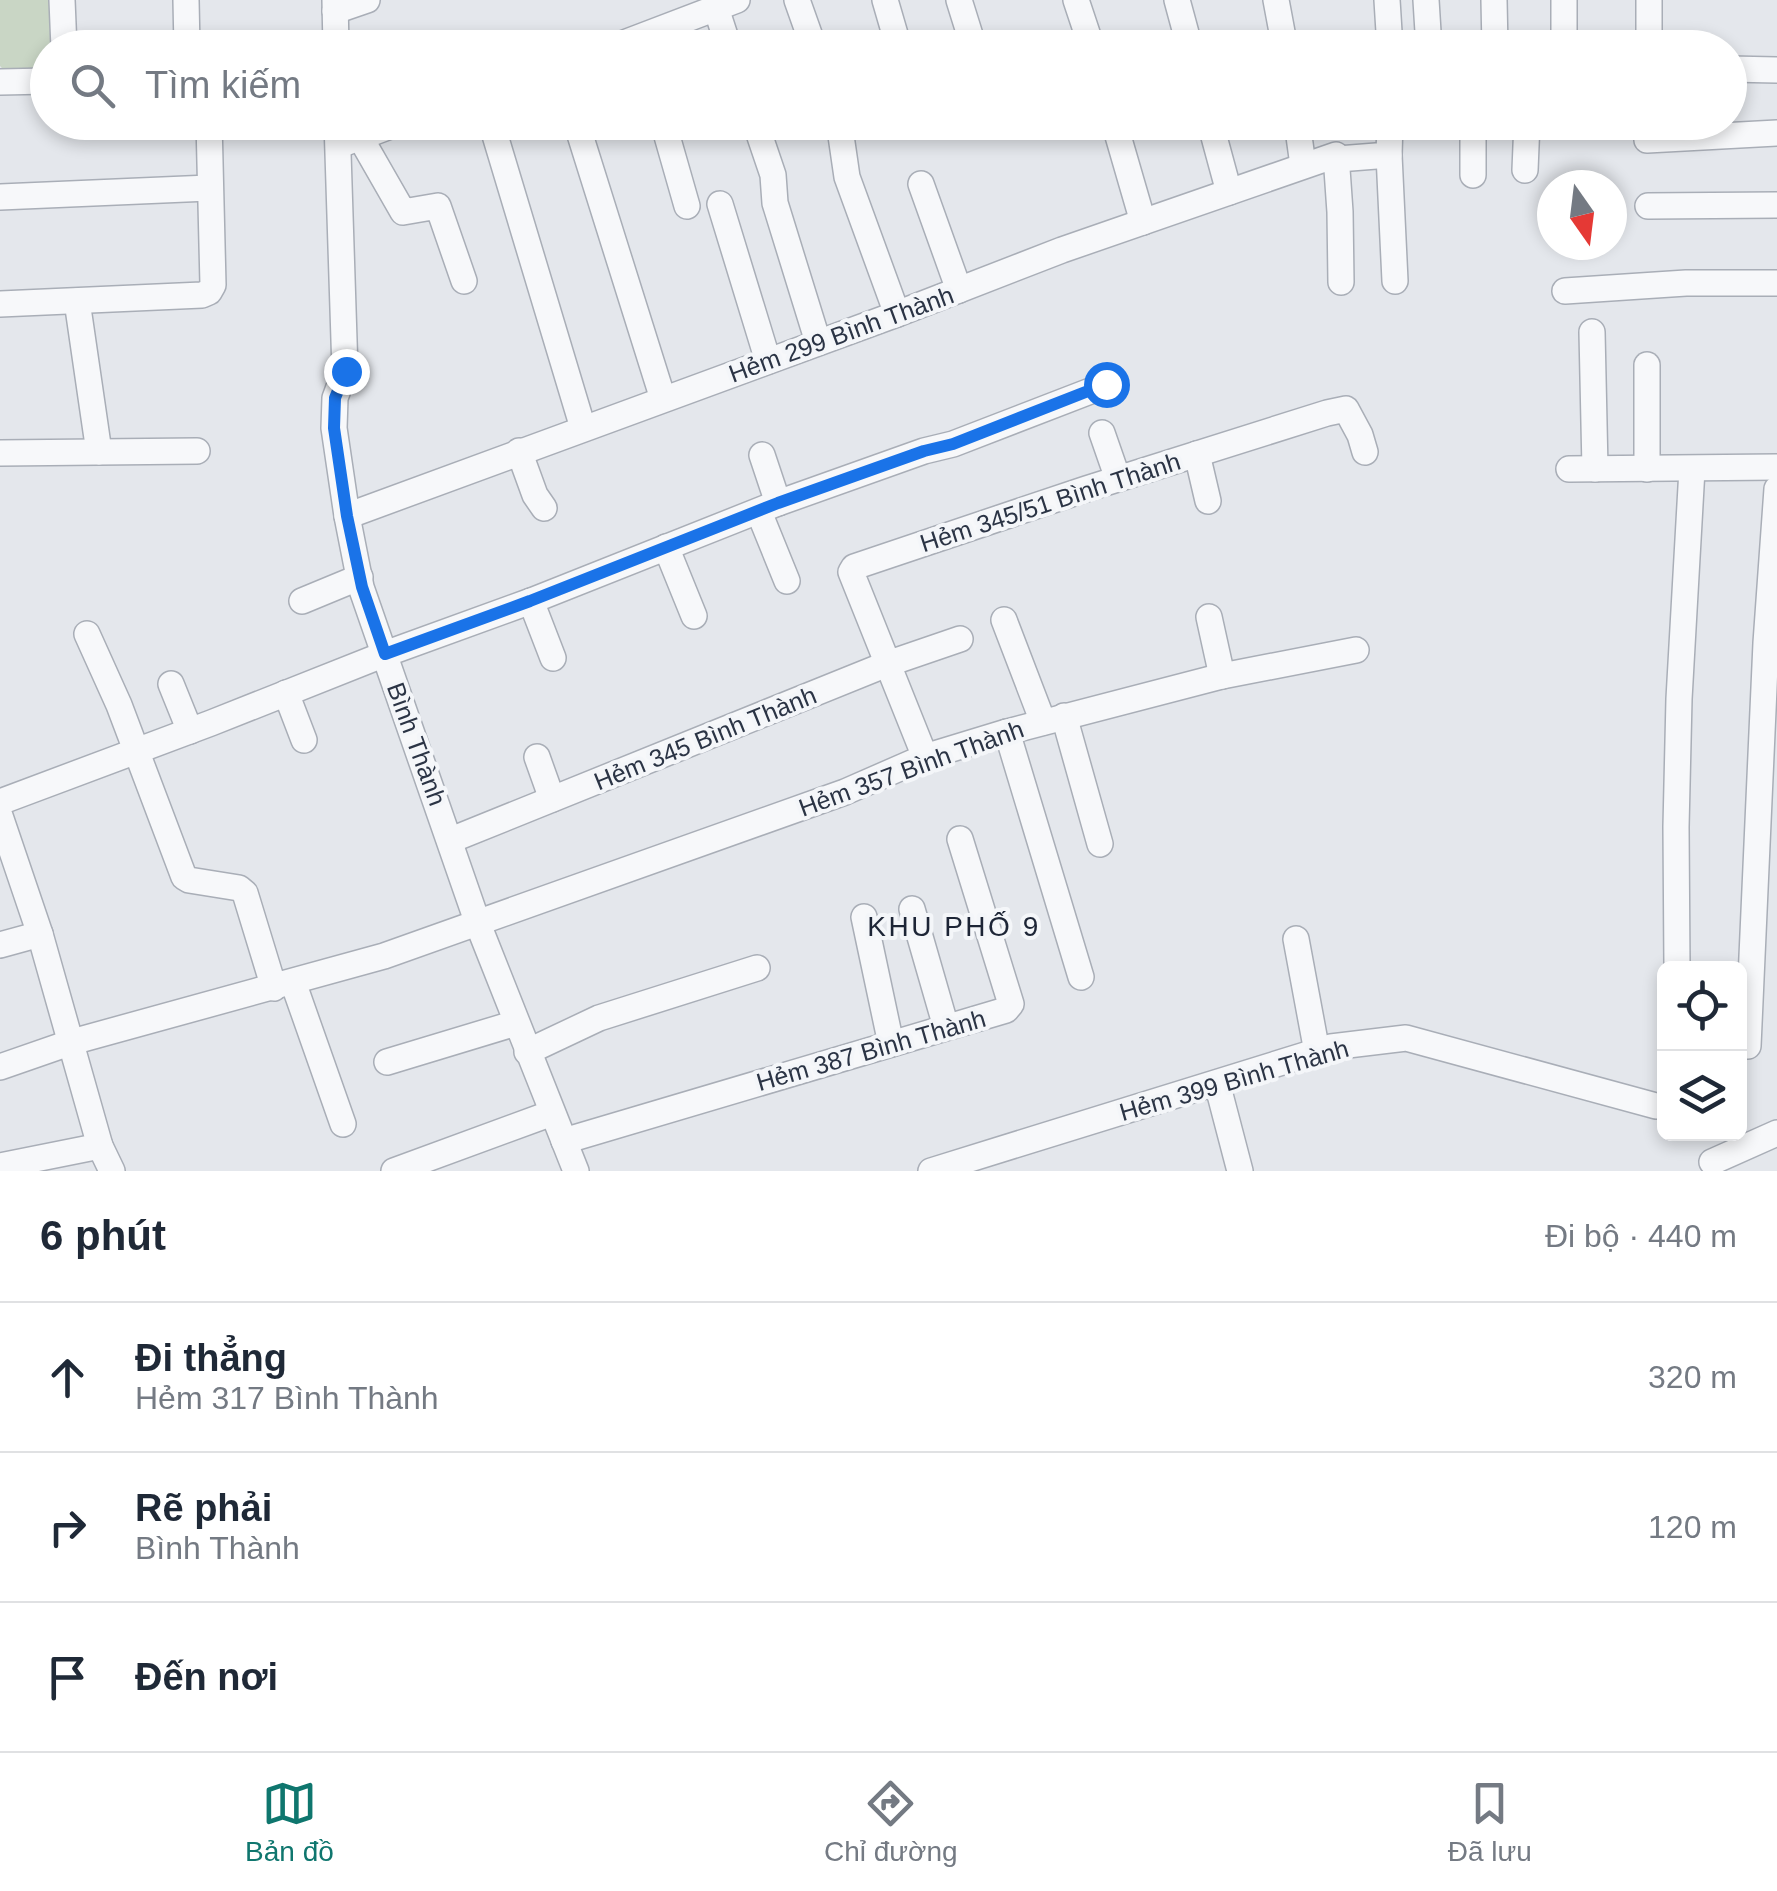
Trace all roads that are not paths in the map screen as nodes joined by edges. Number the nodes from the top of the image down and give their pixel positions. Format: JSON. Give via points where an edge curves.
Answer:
{"nodes":[{"id":1,"x":62,"y":0,"type":"edge"},
{"id":2,"x":186,"y":0,"type":"edge"},
{"id":3,"x":367,"y":0,"type":"edge"},
{"id":4,"x":798,"y":0,"type":"edge"},
{"id":5,"x":885,"y":0,"type":"edge"},
{"id":6,"x":959,"y":0,"type":"edge"},
{"id":7,"x":1076,"y":0,"type":"edge"},
{"id":8,"x":1177,"y":0,"type":"edge"},
{"id":9,"x":1276,"y":0,"type":"edge"},
{"id":10,"x":1387,"y":0,"type":"edge"},
{"id":11,"x":1426,"y":0,"type":"edge"},
{"id":12,"x":1494,"y":0,"type":"edge"},
{"id":13,"x":1564,"y":0,"type":"edge"},
{"id":14,"x":1649,"y":0,"type":"edge"},
{"id":15,"x":726,"y":4,"type":"edge"},
{"id":16,"x":335,"y":5,"type":"edge"},
{"id":17,"x":63,"y":30,"type":"edge"},
{"id":18,"x":187,"y":30,"type":"edge"},
{"id":19,"x":336,"y":30,"type":"edge"},
{"id":20,"x":668,"y":30,"type":"edge"},
{"id":21,"x":728,"y":30,"type":"edge"},
{"id":22,"x":808,"y":30,"type":"edge"},
{"id":23,"x":894,"y":30,"type":"edge"},
{"id":24,"x":968,"y":30,"type":"edge"},
{"id":25,"x":1086,"y":30,"type":"edge"},
{"id":26,"x":1185,"y":30,"type":"edge"},
{"id":27,"x":1282,"y":30,"type":"edge"},
{"id":28,"x":1389,"y":30,"type":"edge"},
{"id":29,"x":1428,"y":30,"type":"edge"},
{"id":30,"x":1495,"y":30,"type":"edge"},
{"id":31,"x":1564,"y":30,"type":"edge"},
{"id":32,"x":1649,"y":30,"type":"edge"},
{"id":33,"x":1747,"y":69,"type":"edge"},
{"id":34,"x":1777,"y":70,"type":"edge"},
{"id":35,"x":30,"y":81,"type":"edge"},
{"id":36,"x":0,"y":82,"type":"edge"},
{"id":37,"x":1777,"y":133,"type":"edge"},
{"id":38,"x":1747,"y":135,"type":"edge"},
{"id":39,"x":209,"y":140,"type":"edge"},
{"id":40,"x":345,"y":140,"type":"edge"},
{"id":41,"x":349,"y":140,"type":"edge"},
{"id":42,"x":495,"y":140,"type":"edge"},
{"id":43,"x":582,"y":140,"type":"edge"},
{"id":44,"x":669,"y":140,"type":"edge"},
{"id":45,"x":761,"y":140,"type":"edge"},
{"id":46,"x":842,"y":140,"type":"edge"},
{"id":47,"x":1119,"y":140,"type":"edge"},
{"id":48,"x":1215,"y":140,"type":"edge"},
{"id":49,"x":1300,"y":140,"type":"edge"},
{"id":50,"x":1389,"y":140,"type":"edge"},
{"id":51,"x":1473,"y":140,"type":"edge"},
{"id":52,"x":1527,"y":140,"type":"edge"},
{"id":53,"x":1389,"y":155,"type":"junction"},
{"id":54,"x":1337,"y":157,"type":"junction"},
{"id":55,"x":1303,"y":165,"type":"junction"},
{"id":56,"x":1526,"y":170,"type":"dead end"},
{"id":57,"x":1473,"y":175,"type":"dead end"},
{"id":58,"x":921,"y":184,"type":"dead end"},
{"id":59,"x":210,"y":188,"type":"junction"},
{"id":60,"x":1229,"y":192,"type":"junction"},
{"id":61,"x":0,"y":197,"type":"edge"},
{"id":62,"x":720,"y":204,"type":"dead end"},
{"id":63,"x":1777,"y":205,"type":"edge"},
{"id":64,"x":687,"y":206,"type":"dead end"},
{"id":65,"x":1648,"y":206,"type":"dead end"},
{"id":66,"x":1143,"y":222,"type":"junction"},
{"id":67,"x":464,"y":281,"type":"dead end"},
{"id":68,"x":1395,"y":281,"type":"dead end"},
{"id":69,"x":1341,"y":282,"type":"dead end"},
{"id":70,"x":1777,"y":283,"type":"edge"},
{"id":71,"x":959,"y":290,"type":"junction"},
{"id":72,"x":1566,"y":291,"type":"dead end"},
{"id":73,"x":78,"y":301,"type":"junction"},
{"id":74,"x":0,"y":304,"type":"edge"},
{"id":75,"x":898,"y":314,"type":"junction"},
{"id":76,"x":1592,"y":332,"type":"dead end"},
{"id":77,"x":818,"y":342,"type":"junction"},
{"id":78,"x":768,"y":361,"type":"junction"},
{"id":79,"x":1646,"y":366,"type":"dead end"},
{"id":80,"x":1106,"y":384,"type":"dead end"},
{"id":81,"x":662,"y":400,"type":"junction"},
{"id":82,"x":583,"y":428,"type":"junction"},
{"id":83,"x":1102,"y":433,"type":"dead end"},
{"id":84,"x":519,"y":451,"type":"junction"},
{"id":85,"x":99,"y":452,"type":"junction"},
{"id":86,"x":197,"y":452,"type":"dead end"},
{"id":87,"x":1365,"y":452,"type":"dead end"},
{"id":88,"x":0,"y":454,"type":"edge"},
{"id":89,"x":1197,"y":454,"type":"junction"},
{"id":90,"x":762,"y":455,"type":"dead end"},
{"id":91,"x":1777,"y":466,"type":"edge"},
{"id":92,"x":1648,"y":468,"type":"junction"},
{"id":93,"x":1692,"y":468,"type":"junction"},
{"id":94,"x":1118,"y":479,"type":"junction"},
{"id":95,"x":1777,"y":489,"type":"edge"},
{"id":96,"x":1208,"y":501,"type":"dead end"},
{"id":97,"x":544,"y":508,"type":"dead end"},
{"id":98,"x":768,"y":508,"type":"junction"},
{"id":99,"x":347,"y":516,"type":"junction"},
{"id":100,"x":666,"y":548,"type":"junction"},
{"id":101,"x":360,"y":577,"type":"junction"},
{"id":102,"x":787,"y":581,"type":"dead end"},
{"id":103,"x":530,"y":601,"type":"junction"},
{"id":104,"x":302,"y":602,"type":"dead end"},
{"id":105,"x":694,"y":616,"type":"dead end"},
{"id":106,"x":1209,"y":617,"type":"dead end"},
{"id":107,"x":1004,"y":620,"type":"dead end"},
{"id":108,"x":87,"y":634,"type":"dead end"},
{"id":109,"x":960,"y":638,"type":"dead end"},
{"id":110,"x":1356,"y":650,"type":"dead end"},
{"id":111,"x":385,"y":654,"type":"junction"},
{"id":112,"x":552,"y":658,"type":"dead end"},
{"id":113,"x":887,"y":664,"type":"junction"},
{"id":114,"x":1222,"y":676,"type":"junction"},
{"id":115,"x":171,"y":684,"type":"dead end"},
{"id":116,"x":286,"y":693,"type":"junction"},
{"id":117,"x":1053,"y":719,"type":"junction"},
{"id":118,"x":190,"y":731,"type":"junction"},
{"id":119,"x":1007,"y":732,"type":"junction"},
{"id":120,"x":304,"y":740,"type":"dead end"},
{"id":121,"x":136,"y":751,"type":"junction"},
{"id":122,"x":537,"y":757,"type":"dead end"},
{"id":123,"x":925,"y":757,"type":"junction"},
{"id":124,"x":552,"y":799,"type":"junction"},
{"id":125,"x":0,"y":802,"type":"edge"},
{"id":126,"x":0,"y":816,"type":"edge"},
{"id":127,"x":960,"y":838,"type":"dead end"},
{"id":128,"x":451,"y":840,"type":"junction"},
{"id":129,"x":1100,"y":844,"type":"dead end"},
{"id":130,"x":912,"y":909,"type":"dead end"},
{"id":131,"x":864,"y":917,"type":"dead end"},
{"id":132,"x":478,"y":924,"type":"junction"},
{"id":133,"x":40,"y":934,"type":"junction"},
{"id":134,"x":1296,"y":939,"type":"dead end"},
{"id":135,"x":0,"y":944,"type":"edge"},
{"id":136,"x":1677,"y":961,"type":"edge"},
{"id":137,"x":757,"y":968,"type":"dead end"},
{"id":138,"x":1081,"y":977,"type":"dead end"},
{"id":139,"x":283,"y":985,"type":"junction"},
{"id":140,"x":516,"y":1023,"type":"junction"},
{"id":141,"x":946,"y":1027,"type":"junction"},
{"id":142,"x":72,"y":1042,"type":"junction"},
{"id":143,"x":891,"y":1044,"type":"junction"},
{"id":144,"x":1748,"y":1046,"type":"dead end"},
{"id":145,"x":527,"y":1052,"type":"junction"},
{"id":146,"x":1317,"y":1052,"type":"junction"},
{"id":147,"x":387,"y":1062,"type":"dead end"},
{"id":148,"x":0,"y":1068,"type":"edge"},
{"id":149,"x":1216,"y":1083,"type":"junction"},
{"id":150,"x":1656,"y":1106,"type":"dead end"},
{"id":151,"x":552,"y":1113,"type":"junction"},
{"id":152,"x":344,"y":1124,"type":"dead end"},
{"id":153,"x":1777,"y":1133,"type":"edge"},
{"id":154,"x":564,"y":1141,"type":"junction"},
{"id":155,"x":100,"y":1146,"type":"junction"},
{"id":156,"x":1712,"y":1162,"type":"dead end"},
{"id":157,"x":0,"y":1166,"type":"edge"},
{"id":158,"x":112,"y":1171,"type":"edge"},
{"id":159,"x":394,"y":1171,"type":"edge"},
{"id":160,"x":576,"y":1171,"type":"edge"},
{"id":161,"x":931,"y":1171,"type":"edge"},
{"id":162,"x":1240,"y":1171,"type":"edge"}],
"edges":[{"from":1,"to":17,"type":"street"},
{"from":2,"to":18,"type":"street"},
{"from":3,"to":16,"type":"street"},
{"from":4,"to":22,"type":"street"},
{"from":5,"to":23,"type":"street"},
{"from":6,"to":24,"type":"street"},
{"from":7,"to":25,"type":"street"},
{"from":8,"to":26,"type":"street"},
{"from":9,"to":27,"type":"street"},
{"from":10,"to":28,"type":"street"},
{"from":11,"to":29,"type":"street"},
{"from":12,"to":30,"type":"street"},
{"from":13,"to":31,"type":"street"},
{"from":14,"to":32,"type":"street"},
{"from":15,"to":20,"type":"street"},
{"from":15,"to":21,"type":"street"},
{"from":16,"to":19,"type":"street"},
{"from":33,"to":34,"type":"street"},
{"from":35,"to":36,"type":"street"},
{"from":37,"to":38,"type":"street"},
{"from":39,"to":59,"type":"street"},
{"from":40,"to":99,"type":"street","name":"Bình Thành","via":[[346,371],[335,398],[334,428]]},
{"from":41,"to":67,"type":"street","via":[[403,212],[438,206]]},
{"from":42,"to":82,"type":"street"},
{"from":43,"to":81,"type":"street"},
{"from":44,"to":64,"type":"street"},
{"from":45,"to":77,"type":"street"},
{"from":46,"to":75,"type":"street","via":[[847,177]]},
{"from":47,"to":66,"type":"street"},
{"from":48,"to":60,"type":"street"},
{"from":49,"to":55,"type":"street"},
{"from":50,"to":53,"type":"street"},
{"from":51,"to":57,"type":"street"},
{"from":52,"to":56,"type":"street"},
{"from":53,"to":54,"type":"street","name":"Hẻm 299 Bình Thành"},
{"from":53,"to":68,"type":"street"},
{"from":54,"to":55,"type":"street","name":"Hẻm 299 Bình Thành"},
{"from":54,"to":69,"type":"street"},
{"from":55,"to":60,"type":"street","name":"Hẻm 299 Bình Thành"},
{"from":58,"to":71,"type":"street"},
{"from":59,"to":61,"type":"street"},
{"from":59,"to":73,"type":"street","via":[[209,292]]},
{"from":60,"to":66,"type":"street","name":"Hẻm 299 Bình Thành"},
{"from":62,"to":78,"type":"street"},
{"from":63,"to":65,"type":"street"},
{"from":66,"to":71,"type":"street","name":"Hẻm 299 Bình Thành"},
{"from":70,"to":72,"type":"street"},
{"from":71,"to":75,"type":"street","name":"Hẻm 299 Bình Thành"},
{"from":73,"to":74,"type":"street"},
{"from":73,"to":85,"type":"street"},
{"from":75,"to":77,"type":"street","name":"Hẻm 299 Bình Thành"},
{"from":76,"to":92,"type":"street","via":[[1582,469]]},
{"from":77,"to":78,"type":"street","name":"Hẻm 299 Bình Thành"},
{"from":78,"to":81,"type":"street","name":"Hẻm 299 Bình Thành"},
{"from":79,"to":92,"type":"street"},
{"from":80,"to":98,"type":"street"},
{"from":81,"to":82,"type":"street","name":"Hẻm 299 Bình Thành"},
{"from":82,"to":84,"type":"street","name":"Hẻm 299 Bình Thành"},
{"from":83,"to":94,"type":"street"},
{"from":84,"to":97,"type":"street"},
{"from":84,"to":99,"type":"street","name":"Hẻm 299 Bình Thành"},
{"from":85,"to":86,"type":"street"},
{"from":85,"to":88,"type":"street"},
{"from":87,"to":89,"type":"street","name":"Hẻm 345/51 Bình Thành","via":[[1346,409]]},
{"from":89,"to":94,"type":"street","name":"Hẻm 345/51 Bình Thành"},
{"from":89,"to":96,"type":"street"},
{"from":90,"to":98,"type":"street"},
{"from":91,"to":93,"type":"street"},
{"from":92,"to":93,"type":"street"},
{"from":93,"to":136,"type":"street","via":[[1679,699]]},
{"from":94,"to":113,"type":"street","name":"Hẻm 345/51 Bình Thành","via":[[854,567]]},
{"from":95,"to":144,"type":"street"},
{"from":98,"to":100,"type":"street"},
{"from":98,"to":102,"type":"street"},
{"from":99,"to":101,"type":"street","name":"Bình Thành"},
{"from":100,"to":103,"type":"street"},
{"from":100,"to":105,"type":"street"},
{"from":101,"to":104,"type":"street"},
{"from":101,"to":111,"type":"street","name":"Bình Thành"},
{"from":103,"to":111,"type":"street"},
{"from":103,"to":112,"type":"street"},
{"from":106,"to":114,"type":"street"},
{"from":107,"to":117,"type":"street"},
{"from":108,"to":121,"type":"street"},
{"from":109,"to":113,"type":"street","name":"Hẻm 345 Bình Thành"},
{"from":110,"to":114,"type":"street","name":"Hẻm 357 Bình Thành"},
{"from":111,"to":116,"type":"street"},
{"from":111,"to":128,"type":"street","name":"Bình Thành"},
{"from":113,"to":123,"type":"street"},
{"from":113,"to":124,"type":"street","name":"Hẻm 345 Bình Thành"},
{"from":114,"to":117,"type":"street","name":"Hẻm 357 Bình Thành"},
{"from":115,"to":118,"type":"street"},
{"from":116,"to":118,"type":"street"},
{"from":116,"to":120,"type":"street"},
{"from":117,"to":119,"type":"street","name":"Hẻm 357 Bình Thành"},
{"from":117,"to":129,"type":"street"},
{"from":118,"to":121,"type":"street"},
{"from":119,"to":123,"type":"street","name":"Hẻm 357 Bình Thành"},
{"from":119,"to":138,"type":"street"},
{"from":121,"to":125,"type":"street"},
{"from":121,"to":139,"type":"street","via":[[184,877],[245,893]]},
{"from":122,"to":124,"type":"street"},
{"from":123,"to":132,"type":"street","name":"Hẻm 357 Bình Thành"},
{"from":124,"to":128,"type":"street","name":"Hẻm 345 Bình Thành"},
{"from":126,"to":133,"type":"street"},
{"from":127,"to":141,"type":"street","name":"Hẻm 387 Bình Thành","via":[[1010,1004]]},
{"from":128,"to":132,"type":"street","name":"Bình Thành"},
{"from":130,"to":141,"type":"street"},
{"from":131,"to":143,"type":"street"},
{"from":132,"to":139,"type":"street","name":"Hẻm 357 Bình Thành"},
{"from":132,"to":140,"type":"street","name":"Bình Thành"},
{"from":133,"to":135,"type":"street"},
{"from":133,"to":142,"type":"street"},
{"from":134,"to":146,"type":"street"},
{"from":137,"to":145,"type":"street","via":[[599,1018]]},
{"from":139,"to":142,"type":"street","name":"Hẻm 357 Bình Thành"},
{"from":139,"to":152,"type":"street"},
{"from":140,"to":145,"type":"street","name":"Bình Thành"},
{"from":140,"to":147,"type":"street"},
{"from":141,"to":143,"type":"street","name":"Hẻm 387 Bình Thành"},
{"from":142,"to":148,"type":"street","name":"Hẻm 357 Bình Thành"},
{"from":142,"to":155,"type":"street"},
{"from":143,"to":154,"type":"street","name":"Hẻm 387 Bình Thành"},
{"from":145,"to":151,"type":"street","name":"Bình Thành"},
{"from":146,"to":149,"type":"street","name":"Hẻm 399 Bình Thành"},
{"from":146,"to":150,"type":"street","name":"Hẻm 399 Bình Thành","via":[[1406,1038]]},
{"from":149,"to":161,"type":"street","name":"Hẻm 399 Bình Thành"},
{"from":149,"to":162,"type":"street"},
{"from":151,"to":154,"type":"street","name":"Bình Thành"},
{"from":151,"to":159,"type":"street"},
{"from":153,"to":156,"type":"street"},
{"from":154,"to":160,"type":"street","name":"Bình Thành"},
{"from":155,"to":157,"type":"street"},
{"from":155,"to":158,"type":"street"}]}
